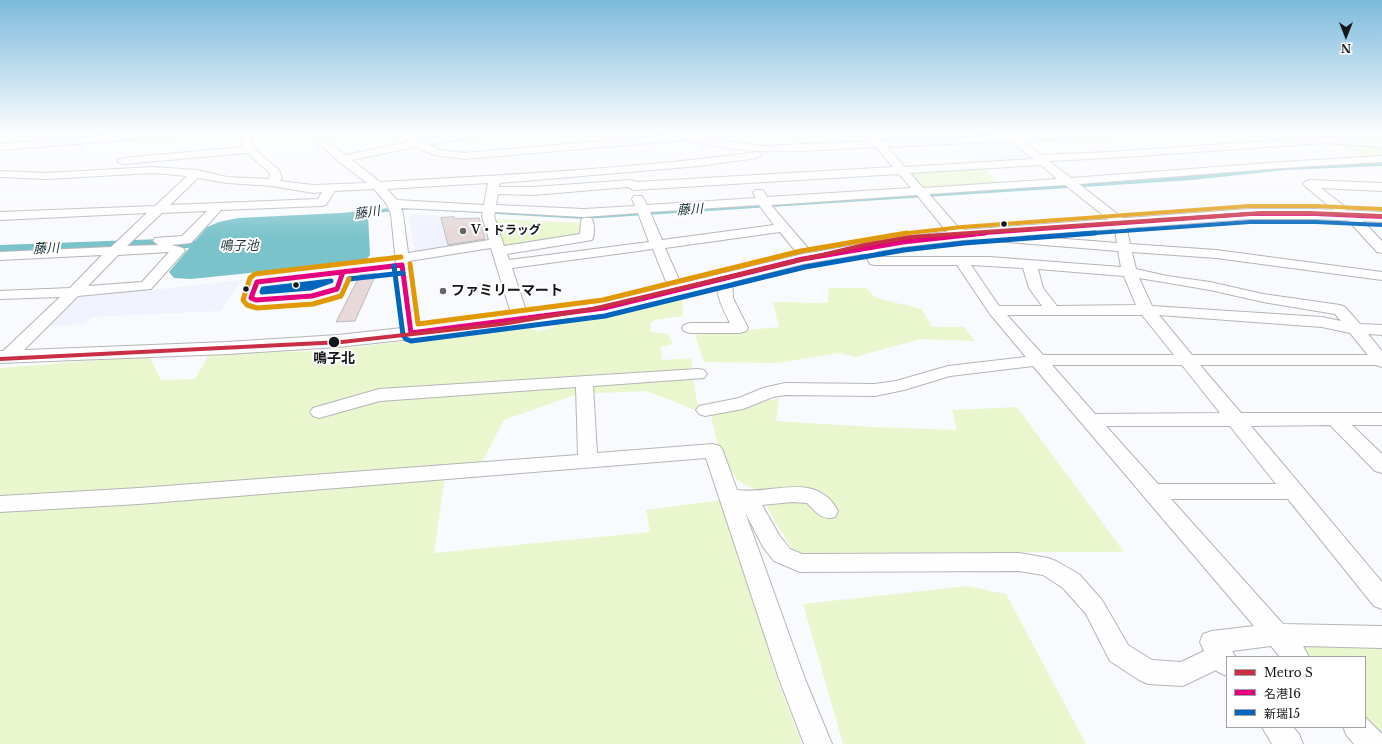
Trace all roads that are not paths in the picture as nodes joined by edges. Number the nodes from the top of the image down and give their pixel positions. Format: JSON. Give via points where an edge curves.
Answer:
{"nodes":[{"id":1,"x":68,"y":167,"type":"edge"},
{"id":2,"x":268,"y":167,"type":"edge"},
{"id":3,"x":352,"y":167,"type":"edge"},
{"id":4,"x":535,"y":167,"type":"edge"},
{"id":5,"x":656,"y":167,"type":"edge"},
{"id":6,"x":746,"y":167,"type":"edge"},
{"id":7,"x":898,"y":167,"type":"edge"},
{"id":8,"x":947,"y":167,"type":"edge"},
{"id":9,"x":1049,"y":167,"type":"edge"},
{"id":10,"x":1126,"y":167,"type":"edge"},
{"id":11,"x":1301,"y":167,"type":"edge"},
{"id":12,"x":1288,"y":168,"type":"junction"},
{"id":13,"x":1382,"y":169,"type":"edge"},
{"id":14,"x":624,"y":170,"type":"junction"},
{"id":15,"x":901,"y":170,"type":"junction"},
{"id":16,"x":0,"y":173,"type":"edge"},
{"id":17,"x":196,"y":173,"type":"junction"},
{"id":18,"x":541,"y":177,"type":"junction"},
{"id":19,"x":1141,"y":177,"type":"junction"},
{"id":20,"x":752,"y":179,"type":"junction"},
{"id":21,"x":272,"y":183,"type":"junction"},
{"id":22,"x":494,"y":184,"type":"junction"},
{"id":23,"x":1309,"y":184,"type":"junction"},
{"id":24,"x":632,"y":185,"type":"junction"},
{"id":25,"x":378,"y":186,"type":"junction"},
{"id":26,"x":1073,"y":186,"type":"junction"},
{"id":27,"x":1382,"y":187,"type":"edge"},
{"id":28,"x":331,"y":188,"type":"junction"},
{"id":29,"x":923,"y":195,"type":"junction"},
{"id":30,"x":218,"y":206,"type":"junction"},
{"id":31,"x":765,"y":206,"type":"junction"},
{"id":32,"x":160,"y":208,"type":"junction"},
{"id":33,"x":396,"y":209,"type":"junction"},
{"id":34,"x":488,"y":212,"type":"junction"},
{"id":35,"x":1345,"y":212,"type":"junction"},
{"id":36,"x":1382,"y":212,"type":"edge"},
{"id":37,"x":644,"y":213,"type":"junction"},
{"id":38,"x":0,"y":216,"type":"edge"},
{"id":39,"x":1382,"y":217,"type":"edge"},
{"id":40,"x":1116,"y":220,"type":"junction"},
{"id":41,"x":587,"y":221,"type":"junction"},
{"id":42,"x":783,"y":228,"type":"junction"},
{"id":43,"x":958,"y":232,"type":"junction"},
{"id":44,"x":657,"y":244,"type":"junction"},
{"id":45,"x":119,"y":246,"type":"junction"},
{"id":46,"x":0,"y":247,"type":"edge"},
{"id":47,"x":498,"y":247,"type":"junction"},
{"id":48,"x":868,"y":247,"type":"junction"},
{"id":49,"x":1124,"y":247,"type":"junction"},
{"id":50,"x":1382,"y":249,"type":"edge"},
{"id":51,"x":802,"y":250,"type":"junction"},
{"id":52,"x":0,"y":256,"type":"edge"},
{"id":53,"x":402,"y":258,"type":"junction"},
{"id":54,"x":961,"y":260,"type":"junction"},
{"id":55,"x":1030,"y":264,"type":"junction"},
{"id":56,"x":504,"y":265,"type":"junction"},
{"id":57,"x":1129,"y":272,"type":"junction"},
{"id":58,"x":1382,"y":276,"type":"edge"},
{"id":59,"x":725,"y":277,"type":"junction"},
{"id":60,"x":674,"y":284,"type":"junction"},
{"id":61,"x":74,"y":292,"type":"junction"},
{"id":62,"x":0,"y":295,"type":"edge"},
{"id":63,"x":1052,"y":310,"type":"junction"},
{"id":64,"x":1146,"y":310,"type":"junction"},
{"id":65,"x":995,"y":311,"type":"junction"},
{"id":66,"x":520,"y":316,"type":"junction"},
{"id":67,"x":690,"y":328,"type":"dead end"},
{"id":68,"x":1355,"y":329,"type":"junction"},
{"id":69,"x":410,"y":330,"type":"junction"},
{"id":70,"x":1382,"y":330,"type":"edge"},
{"id":71,"x":6,"y":352,"type":"edge"},
{"id":72,"x":1186,"y":359,"type":"junction"},
{"id":73,"x":1039,"y":360,"type":"junction"},
{"id":74,"x":1381,"y":360,"type":"edge"},
{"id":75,"x":698,"y":374,"type":"dead end"},
{"id":76,"x":584,"y":382,"type":"junction"},
{"id":77,"x":704,"y":410,"type":"dead end"},
{"id":78,"x":320,"y":412,"type":"dead end"},
{"id":79,"x":1234,"y":419,"type":"junction"},
{"id":80,"x":1335,"y":419,"type":"junction"},
{"id":81,"x":1382,"y":419,"type":"edge"},
{"id":82,"x":1089,"y":420,"type":"junction"},
{"id":83,"x":588,"y":462,"type":"junction"},
{"id":84,"x":1382,"y":466,"type":"edge"},
{"id":85,"x":1293,"y":491,"type":"junction"},
{"id":86,"x":1152,"y":492,"type":"junction"},
{"id":87,"x":738,"y":498,"type":"junction"},
{"id":88,"x":0,"y":504,"type":"edge"},
{"id":89,"x":828,"y":511,"type":"dead end"},
{"id":90,"x":1382,"y":599,"type":"edge"},
{"id":91,"x":1276,"y":635,"type":"junction"},
{"id":92,"x":1382,"y":637,"type":"edge"},
{"id":93,"x":1295,"y":656,"type":"edge"},
{"id":94,"x":1223,"y":660,"type":"edge"},
{"id":95,"x":1277,"y":728,"type":"edge"},
{"id":96,"x":1358,"y":728,"type":"edge"},
{"id":97,"x":818,"y":744,"type":"edge"},
{"id":98,"x":1289,"y":744,"type":"edge"},
{"id":99,"x":1372,"y":744,"type":"edge"}],
"edges":[{"from":1,"to":16,"type":"street"},
{"from":2,"to":21,"type":"street","via":[[276,178]]},
{"from":3,"to":25,"type":"street"},
{"from":4,"to":18,"type":"street"},
{"from":5,"to":14,"type":"street"},
{"from":6,"to":20,"type":"street"},
{"from":7,"to":15,"type":"street"},
{"from":8,"to":15,"type":"street"},
{"from":9,"to":26,"type":"street"},
{"from":10,"to":19,"type":"street"},
{"from":11,"to":12,"type":"street"},
{"from":12,"to":13,"type":"street"},
{"from":12,"to":19,"type":"street"},
{"from":12,"to":23,"type":"street"},
{"from":12,"to":26,"type":"street","via":[[1193,183]]},
{"from":14,"to":18,"type":"street"},
{"from":14,"to":24,"type":"street"},
{"from":15,"to":20,"type":"street"},
{"from":15,"to":29,"type":"street"},
{"from":16,"to":17,"type":"street","via":[[46,176],[153,170]]},
{"from":17,"to":21,"type":"street","via":[[227,180]]},
{"from":17,"to":32,"type":"street"},
{"from":18,"to":22,"type":"street"},
{"from":19,"to":26,"type":"street"},
{"from":20,"to":24,"type":"street"},
{"from":20,"to":31,"type":"street"},
{"from":21,"to":28,"type":"street","via":[[313,189]]},
{"from":22,"to":24,"type":"street","via":[[533,191]]},
{"from":22,"to":25,"type":"street"},
{"from":22,"to":34,"type":"street"},
{"from":23,"to":27,"type":"street"},
{"from":23,"to":35,"type":"street"},
{"from":24,"to":37,"type":"street"},
{"from":25,"to":28,"type":"street"},
{"from":25,"to":33,"type":"street"},
{"from":26,"to":29,"type":"street"},
{"from":26,"to":40,"type":"street"},
{"from":28,"to":30,"type":"street","via":[[322,202]]},
{"from":29,"to":31,"type":"street"},
{"from":29,"to":43,"type":"street"},
{"from":30,"to":32,"type":"street"},
{"from":30,"to":45,"type":"street","via":[[186,240]]},
{"from":31,"to":37,"type":"street"},
{"from":31,"to":42,"type":"street"},
{"from":32,"to":38,"type":"street"},
{"from":32,"to":45,"type":"street"},
{"from":33,"to":34,"type":"street"},
{"from":33,"to":53,"type":"street"},
{"from":34,"to":37,"type":"street"},
{"from":34,"to":41,"type":"street"},
{"from":34,"to":47,"type":"street"},
{"from":35,"to":36,"type":"main road"},
{"from":35,"to":39,"type":"main road"},
{"from":35,"to":40,"type":"main road"},
{"from":35,"to":50,"type":"street"},
{"from":37,"to":41,"type":"street"},
{"from":37,"to":44,"type":"street"},
{"from":40,"to":43,"type":"main road"},
{"from":40,"to":49,"type":"street"},
{"from":41,"to":47,"type":"street","via":[[587,237]]},
{"from":42,"to":44,"type":"street"},
{"from":42,"to":51,"type":"street"},
{"from":43,"to":48,"type":"main road"},
{"from":43,"to":49,"type":"street"},
{"from":43,"to":51,"type":"main road","via":[[896,235]]},
{"from":44,"to":56,"type":"street"},
{"from":44,"to":60,"type":"street"},
{"from":45,"to":46,"type":"street"},
{"from":45,"to":52,"type":"street"},
{"from":45,"to":61,"type":"street"},
{"from":45,"to":61,"type":"street","via":[[170,248],[178,251],[146,286]]},
{"from":47,"to":53,"type":"street"},
{"from":47,"to":56,"type":"street"},
{"from":48,"to":54,"type":"street","via":[[875,261]]},
{"from":48,"to":59,"type":"main road"},
{"from":49,"to":57,"type":"street"},
{"from":49,"to":58,"type":"street","via":[[1231,255]]},
{"from":51,"to":60,"type":"main road"},
{"from":53,"to":69,"type":"street"},
{"from":54,"to":55,"type":"street"},
{"from":54,"to":65,"type":"street"},
{"from":55,"to":57,"type":"street"},
{"from":55,"to":63,"type":"street","via":[[1036,288]]},
{"from":56,"to":66,"type":"street"},
{"from":57,"to":64,"type":"street"},
{"from":57,"to":68,"type":"street","via":[[1340,310]]},
{"from":59,"to":66,"type":"main road","via":[[604,308]]},
{"from":59,"to":67,"type":"street","via":[[726,298],[740,328]]},
{"from":60,"to":66,"type":"main road"},
{"from":61,"to":62,"type":"street"},
{"from":61,"to":71,"type":"street"},
{"from":63,"to":64,"type":"street"},
{"from":63,"to":65,"type":"street"},
{"from":64,"to":68,"type":"street","via":[[1322,322]]},
{"from":64,"to":72,"type":"street"},
{"from":65,"to":73,"type":"street"},
{"from":66,"to":69,"type":"main road"},
{"from":68,"to":70,"type":"street"},
{"from":68,"to":74,"type":"street"},
{"from":69,"to":71,"type":"main road","via":[[338,341],[235,347]]},
{"from":72,"to":73,"type":"street"},
{"from":72,"to":74,"type":"street"},
{"from":72,"to":79,"type":"street"},
{"from":73,"to":77,"type":"street","via":[[948,371],[875,390],[785,389],[743,403]]},
{"from":73,"to":82,"type":"street"},
{"from":75,"to":76,"type":"street"},
{"from":76,"to":78,"type":"street","via":[[379,395]]},
{"from":76,"to":83,"type":"street"},
{"from":79,"to":80,"type":"street"},
{"from":79,"to":82,"type":"street"},
{"from":79,"to":85,"type":"street"},
{"from":80,"to":81,"type":"street"},
{"from":80,"to":84,"type":"street"},
{"from":82,"to":86,"type":"street"},
{"from":83,"to":87,"type":"street","via":[[713,451]]},
{"from":83,"to":88,"type":"street"},
{"from":85,"to":86,"type":"street"},
{"from":85,"to":90,"type":"street"},
{"from":86,"to":91,"type":"street"},
{"from":87,"to":89,"type":"street","via":[[792,494],[813,496]]},
{"from":87,"to":94,"type":"street","via":[[782,555],[800,563],[1019,562],[1048,567],[1071,581],[1094,607],[1119,653],[1148,672],[1184,674]]},
{"from":87,"to":97,"type":"street","via":[[792,679]]},
{"from":91,"to":92,"type":"street"},
{"from":91,"to":93,"type":"street"},
{"from":91,"to":94,"type":"street","via":[[1212,642]]},
{"from":95,"to":98,"type":"street"},
{"from":96,"to":99,"type":"street"}]}
